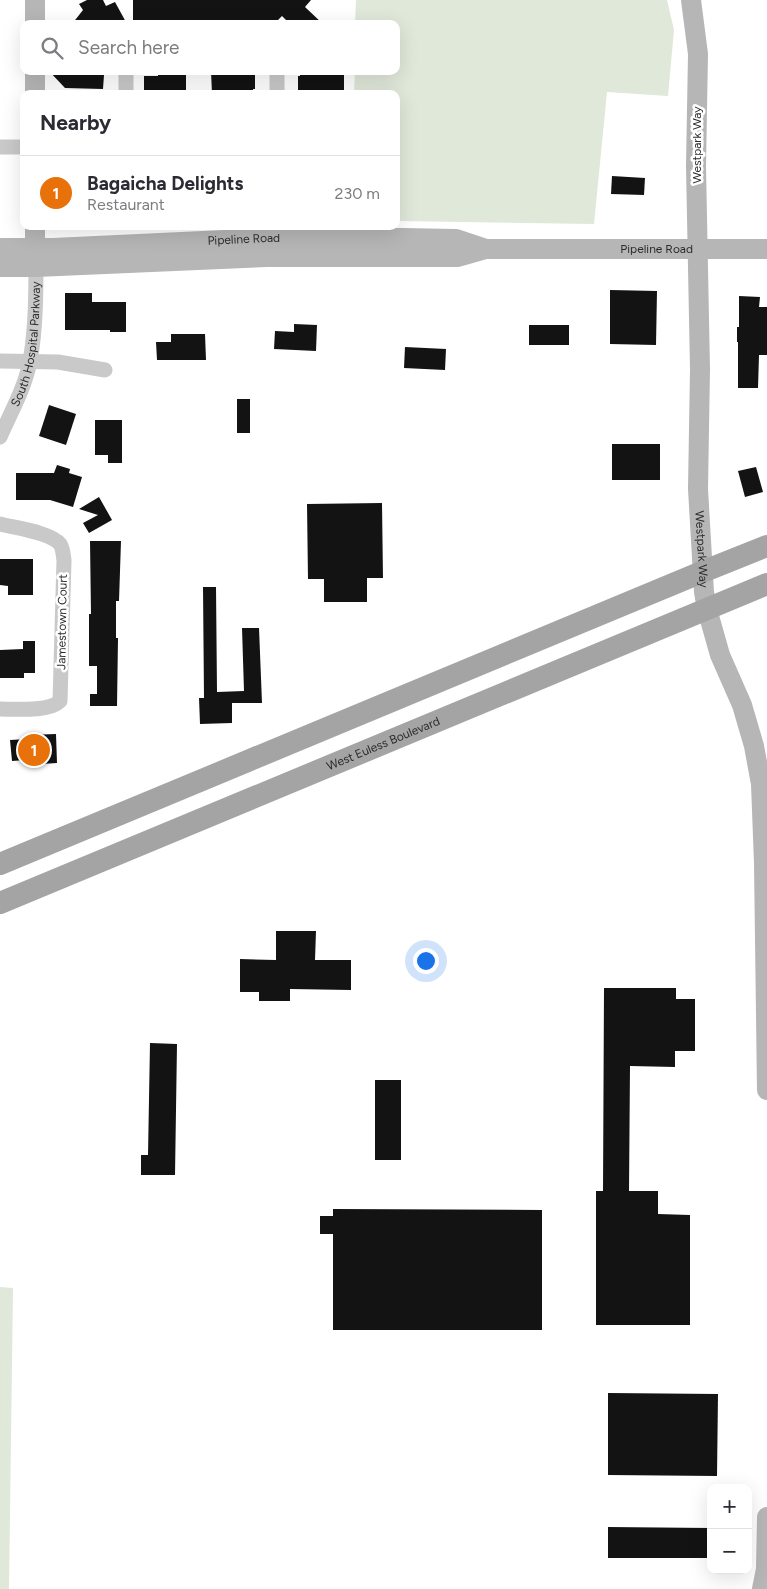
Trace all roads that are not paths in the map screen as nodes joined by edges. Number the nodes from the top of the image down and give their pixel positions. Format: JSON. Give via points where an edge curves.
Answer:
{"nodes":[{"id":1,"x":35,"y":0,"type":"edge"},
{"id":2,"x":691,"y":0,"type":"edge"},
{"id":3,"x":35,"y":20,"type":"edge"},
{"id":4,"x":35,"y":75,"type":"edge"},
{"id":5,"x":126,"y":75,"type":"edge"},
{"id":6,"x":277,"y":75,"type":"edge"},
{"id":7,"x":35,"y":90,"type":"edge"},
{"id":8,"x":126,"y":90,"type":"edge"},
{"id":9,"x":277,"y":90,"type":"edge"},
{"id":10,"x":0,"y":147,"type":"edge"},
{"id":11,"x":20,"y":147,"type":"edge"},
{"id":12,"x":35,"y":230,"type":"edge"},
{"id":13,"x":0,"y":248,"type":"edge"},
{"id":14,"x":698,"y":249,"type":"junction"},
{"id":15,"x":767,"y":249,"type":"edge"},
{"id":16,"x":36,"y":258,"type":"junction"},
{"id":17,"x":0,"y":267,"type":"edge"},
{"id":18,"x":0,"y":361,"type":"edge"},
{"id":19,"x":30,"y":362,"type":"junction"},
{"id":20,"x":105,"y":370,"type":"dead end"},
{"id":21,"x":0,"y":437,"type":"edge"},
{"id":22,"x":0,"y":524,"type":"edge"},
{"id":23,"x":767,"y":546,"type":"edge"},
{"id":24,"x":702,"y":572,"type":"junction"},
{"id":25,"x":767,"y":584,"type":"edge"},
{"id":26,"x":707,"y":609,"type":"junction"},
{"id":27,"x":0,"y":709,"type":"edge"},
{"id":28,"x":192,"y":784,"type":"junction"},
{"id":29,"x":207,"y":817,"type":"junction"},
{"id":30,"x":0,"y":864,"type":"edge"},
{"id":31,"x":0,"y":903,"type":"edge"},
{"id":32,"x":767,"y":1090,"type":"edge"},
{"id":33,"x":767,"y":1517,"type":"edge"},
{"id":34,"x":762,"y":1589,"type":"edge"}],
"edges":[{"from":1,"to":3,"type":"main road"},
{"from":2,"to":14,"type":"main road","name":"Westpark Way","via":[[698,54]]},
{"from":4,"to":7,"type":"main road"},
{"from":5,"to":8,"type":"street"},
{"from":6,"to":9,"type":"street"},
{"from":10,"to":11,"type":"street"},
{"from":12,"to":16,"type":"main road"},
{"from":13,"to":16,"type":"main road","name":"Pipeline Road"},
{"from":14,"to":15,"type":"main road","name":"Pipeline Road"},
{"from":14,"to":16,"type":"main road","name":"Pipeline Road","via":[[486,249],[458,257],[266,248]]},
{"from":14,"to":24,"type":"main road","name":"Westpark Way","via":[[698,489]]},
{"from":16,"to":17,"type":"main road","name":"Pipeline Road"},
{"from":16,"to":19,"type":"street","name":"South Hospital Parkway"},
{"from":18,"to":19,"type":"street"},
{"from":19,"to":20,"type":"street","via":[[58,362]]},
{"from":19,"to":21,"type":"street","name":"South Hospital Parkway","via":[[22,389]]},
{"from":22,"to":27,"type":"street","name":"Jamestown Court","via":[[51,537],[62,547],[64,560],[60,702],[44,708]]},
{"from":23,"to":24,"type":"main road"},
{"from":24,"to":26,"type":"main road","name":"Westpark Way"},
{"from":24,"to":28,"type":"main road"},
{"from":25,"to":26,"type":"main road","name":"West Euless Boulevard"},
{"from":26,"to":29,"type":"main road","name":"West Euless Boulevard"},
{"from":26,"to":32,"type":"main road","name":"Westpark Way","via":[[720,655],[742,705],[761,784]]},
{"from":28,"to":29,"type":"main road"},
{"from":28,"to":30,"type":"main road"},
{"from":29,"to":31,"type":"main road","name":"West Euless Boulevard"},
{"from":33,"to":34,"type":"main road","via":[[766,1569]]}]}
